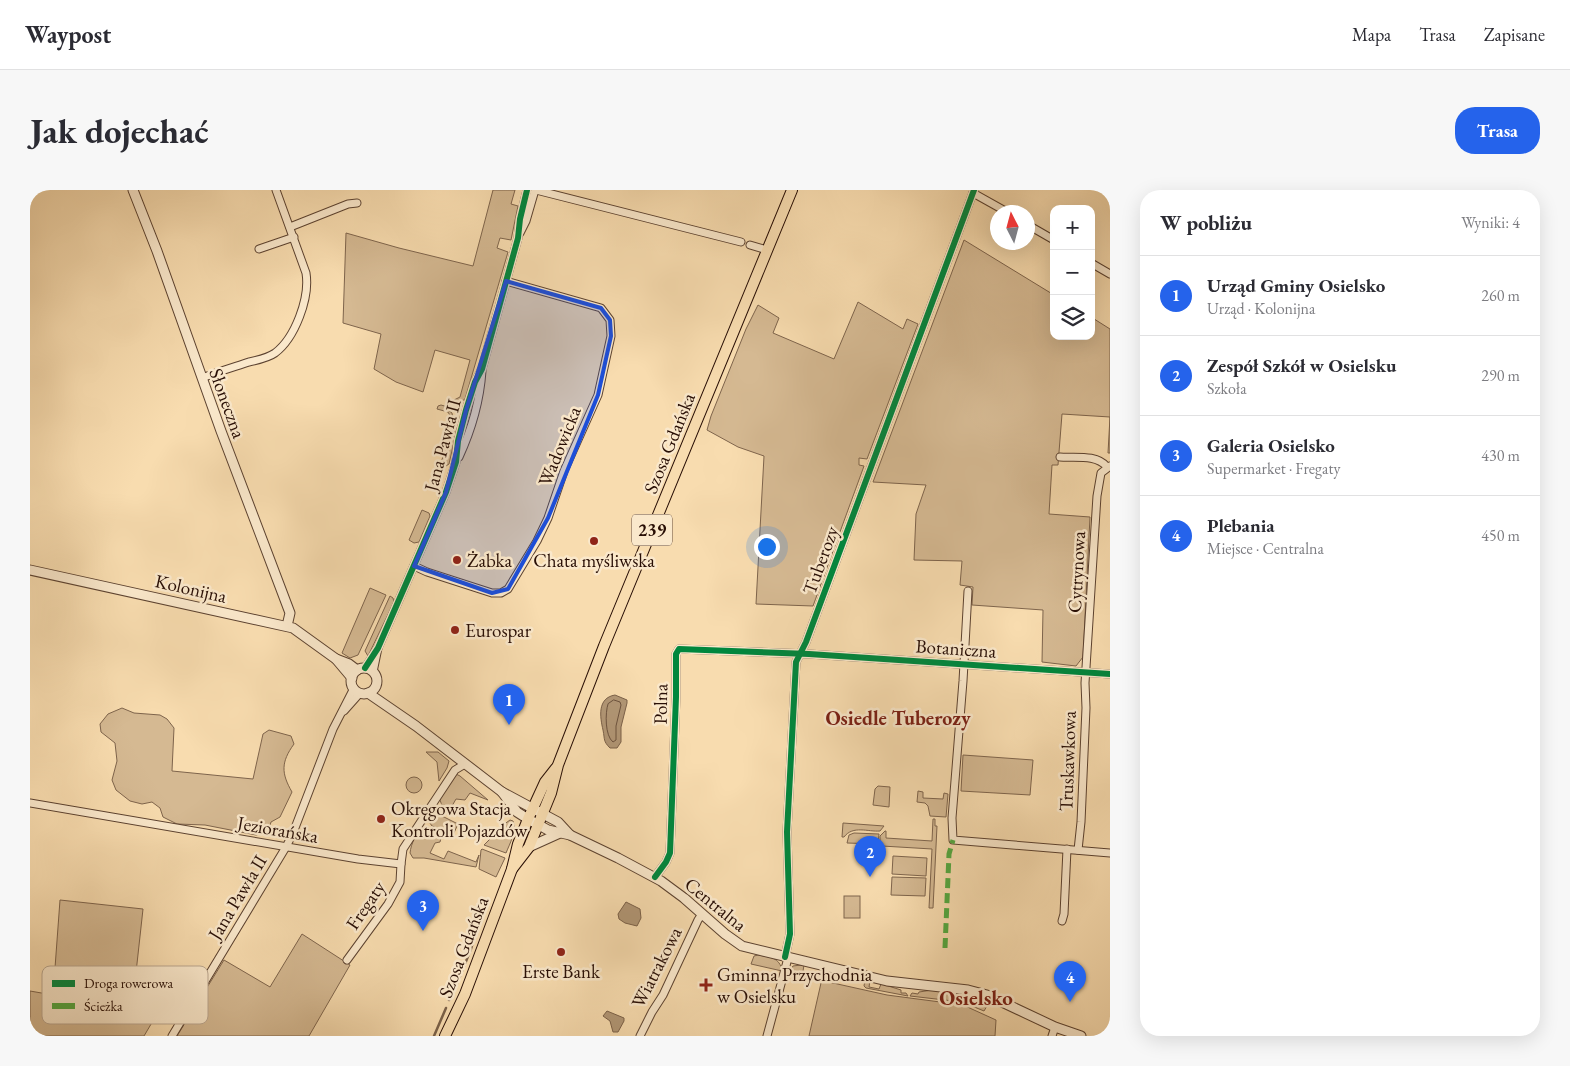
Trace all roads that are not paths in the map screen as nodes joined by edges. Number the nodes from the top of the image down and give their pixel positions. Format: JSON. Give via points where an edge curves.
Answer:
{"nodes":[{"id":1,"x":133,"y":190,"type":"edge"},
{"id":2,"x":276,"y":190,"type":"edge"},
{"id":3,"x":527,"y":190,"type":"edge"},
{"id":4,"x":536,"y":190,"type":"edge"},
{"id":5,"x":792,"y":190,"type":"edge"},
{"id":6,"x":974,"y":192,"type":"edge"},
{"id":7,"x":357,"y":203,"type":"dead end"},
{"id":8,"x":995,"y":205,"type":"edge"},
{"id":9,"x":290,"y":226,"type":"junction"},
{"id":10,"x":1035,"y":229,"type":"edge"},
{"id":11,"x":294,"y":237,"type":"junction"},
{"id":12,"x":518,"y":238,"type":"junction"},
{"id":13,"x":1050,"y":238,"type":"edge"},
{"id":14,"x":741,"y":242,"type":"dead end"},
{"id":15,"x":750,"y":245,"type":"dead end"},
{"id":16,"x":259,"y":249,"type":"dead end"},
{"id":17,"x":767,"y":250,"type":"junction"},
{"id":18,"x":1095,"y":265,"type":"edge"},
{"id":19,"x":1110,"y":274,"type":"edge"},
{"id":20,"x":506,"y":281,"type":"junction"},
{"id":21,"x":202,"y":378,"type":"junction"},
{"id":22,"x":1060,"y":457,"type":"dead end"},
{"id":23,"x":1109,"y":466,"type":"edge"},
{"id":24,"x":414,"y":566,"type":"junction"},
{"id":25,"x":30,"y":570,"type":"edge"},
{"id":26,"x":968,"y":591,"type":"dead end"},
{"id":27,"x":287,"y":626,"type":"junction"},
{"id":28,"x":800,"y":654,"type":"junction"},
{"id":29,"x":964,"y":664,"type":"junction"},
{"id":30,"x":362,"y":672,"type":"junction"},
{"id":31,"x":1086,"y":673,"type":"junction"},
{"id":32,"x":1110,"y":674,"type":"edge"},
{"id":33,"x":364,"y":690,"type":"junction"},
{"id":34,"x":465,"y":764,"type":"junction"},
{"id":35,"x":558,"y":766,"type":"junction"},
{"id":36,"x":502,"y":792,"type":"junction"},
{"id":37,"x":30,"y":803,"type":"edge"},
{"id":38,"x":533,"y":808,"type":"junction"},
{"id":39,"x":543,"y":814,"type":"junction"},
{"id":40,"x":528,"y":819,"type":"junction"},
{"id":41,"x":538,"y":825,"type":"junction"},
{"id":42,"x":560,"y":833,"type":"junction"},
{"id":43,"x":570,"y":836,"type":"junction"},
{"id":44,"x":286,"y":847,"type":"junction"},
{"id":45,"x":529,"y":847,"type":"junction"},
{"id":46,"x":1067,"y":849,"type":"junction"},
{"id":47,"x":1078,"y":850,"type":"junction"},
{"id":48,"x":1110,"y":853,"type":"edge"},
{"id":49,"x":401,"y":864,"type":"junction"},
{"id":50,"x":512,"y":869,"type":"junction"},
{"id":51,"x":655,"y":878,"type":"junction"},
{"id":52,"x":702,"y":914,"type":"junction"},
{"id":53,"x":1062,"y":921,"type":"dead end"},
{"id":54,"x":787,"y":958,"type":"junction"},
{"id":55,"x":347,"y":960,"type":"dead end"},
{"id":56,"x":208,"y":976,"type":"edge"},
{"id":57,"x":179,"y":1024,"type":"edge"},
{"id":58,"x":1054,"y":1032,"type":"edge"},
{"id":59,"x":172,"y":1036,"type":"edge"},
{"id":60,"x":445,"y":1036,"type":"edge"},
{"id":61,"x":640,"y":1036,"type":"edge"},
{"id":62,"x":767,"y":1036,"type":"edge"},
{"id":63,"x":1081,"y":1036,"type":"edge"}],
"edges":[{"from":1,"to":21,"type":"street","name":"Słoneczna"},
{"from":2,"to":9,"type":"street"},
{"from":3,"to":12,"type":"street","name":"Jana Pawła II"},
{"from":4,"to":12,"type":"street","name":"Jana Pawła II"},
{"from":4,"to":14,"type":"street"},
{"from":5,"to":17,"type":"main road","name":"Szosa Gdańska","number":"239"},
{"from":6,"to":8,"type":"street"},
{"from":6,"to":28,"type":"street","name":"Tuberozy"},
{"from":7,"to":9,"type":"street"},
{"from":9,"to":11,"type":"street"},
{"from":10,"to":13,"type":"street"},
{"from":11,"to":16,"type":"street"},
{"from":11,"to":21,"type":"street","via":[[308,284],[302,311],[287,339],[274,354]]},
{"from":12,"to":20,"type":"street","name":"Jana Pawła II"},
{"from":15,"to":17,"type":"street"},
{"from":17,"to":35,"type":"main road","name":"Szosa Gdańska","number":"239"},
{"from":18,"to":19,"type":"street"},
{"from":20,"to":24,"type":"street","name":"Jana Pawła II","via":[[466,443]]},
{"from":20,"to":24,"type":"street","name":"Wadowicka","via":[[601,308],[610,320],[611,336],[598,395],[564,471],[548,518],[508,589],[492,593]]},
{"from":21,"to":27,"type":"street","name":"Słoneczna","via":[[290,613]]},
{"from":22,"to":23,"type":"street","via":[[1096,459]]},
{"from":23,"to":31,"type":"street","name":"Cytrynowa","via":[[1101,473],[1098,482]]},
{"from":24,"to":30,"type":"street","name":"Jana Pawła II","via":[[378,648]]},
{"from":25,"to":27,"type":"street","name":"Kolonijna"},
{"from":26,"to":29,"type":"street"},
{"from":27,"to":30,"type":"street","name":"Kolonijna","via":[[299,631],[336,659]]},
{"from":28,"to":29,"type":"street","name":"Botaniczna"},
{"from":28,"to":51,"type":"street","name":"Polna","via":[[678,650],[670,853]]},
{"from":28,"to":54,"type":"street","name":"Tuberozy","via":[[793,701],[787,846],[790,934]]},
{"from":29,"to":31,"type":"street","name":"Botaniczna"},
{"from":29,"to":46,"type":"street","via":[[953,840]]},
{"from":30,"to":33,"type":"street"},
{"from":30,"to":33,"type":"street","via":[[376,677]]},
{"from":31,"to":32,"type":"street","name":"Botaniczna"},
{"from":31,"to":47,"type":"street","name":"Truskawkowa"},
{"from":33,"to":34,"type":"street"},
{"from":33,"to":44,"type":"street","name":"Jana Pawła II","via":[[341,713],[332,730]]},
{"from":34,"to":36,"type":"street"},
{"from":34,"to":49,"type":"street","via":[[454,770],[420,823],[403,850]]},
{"from":35,"to":38,"type":"main road","name":"Szosa Gdańska","number":"239","via":[[545,782]]},
{"from":35,"to":39,"type":"main road","name":"Szosa Gdańska","number":"239"},
{"from":36,"to":38,"type":"street"},
{"from":36,"to":40,"type":"street","via":[[517,812]]},
{"from":37,"to":44,"type":"street","name":"Jeziorańska"},
{"from":38,"to":39,"type":"street","name":"Centralna"},
{"from":38,"to":40,"type":"main road","name":"Szosa Gdańska","number":"239"},
{"from":39,"to":41,"type":"main road","name":"Szosa Gdańska","number":"239"},
{"from":39,"to":43,"type":"street","name":"Centralna","via":[[558,822]]},
{"from":40,"to":41,"type":"street","name":"Centralna"},
{"from":40,"to":50,"type":"main road","name":"Szosa Gdańska","number":"239"},
{"from":41,"to":42,"type":"street","name":"Centralna"},
{"from":41,"to":45,"type":"main road","name":"Szosa Gdańska","number":"239"},
{"from":42,"to":43,"type":"street","name":"Centralna"},
{"from":42,"to":45,"type":"street"},
{"from":43,"to":51,"type":"street","name":"Centralna"},
{"from":44,"to":49,"type":"street","name":"Jeziorańska"},
{"from":44,"to":56,"type":"street","name":"Jana Pawła II"},
{"from":45,"to":50,"type":"main road","name":"Szosa Gdańska","number":"239"},
{"from":46,"to":47,"type":"street"},
{"from":46,"to":53,"type":"street"},
{"from":47,"to":48,"type":"street"},
{"from":49,"to":55,"type":"street","name":"Fregaty","via":[[400,882],[388,904]]},
{"from":50,"to":60,"type":"main road","name":"Szosa Gdańska","number":"239"},
{"from":51,"to":52,"type":"street","name":"Centralna"},
{"from":52,"to":54,"type":"street","name":"Centralna","via":[[742,946]]},
{"from":52,"to":61,"type":"street","name":"Wiatrakowa"},
{"from":54,"to":58,"type":"street","name":"Centralna","via":[[887,981],[968,990],[987,996]]},
{"from":54,"to":62,"type":"street","name":"Tuberozy"},
{"from":57,"to":59,"type":"street","name":"Jana Pawła II"},
{"from":58,"to":63,"type":"street","name":"Centralna"}]}
